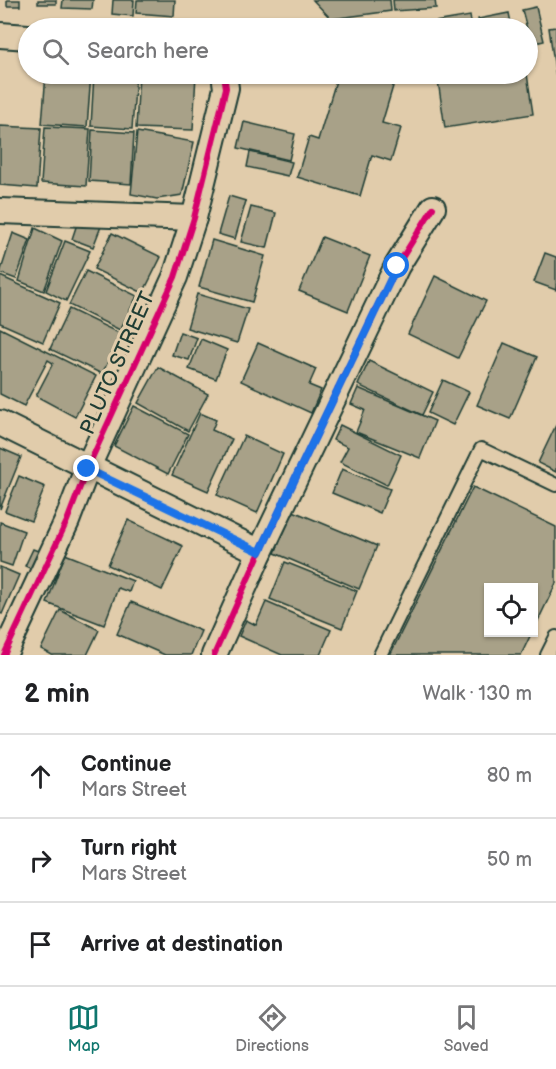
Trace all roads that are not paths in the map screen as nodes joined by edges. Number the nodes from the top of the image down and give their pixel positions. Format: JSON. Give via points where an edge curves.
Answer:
{"nodes":[{"id":1,"x":0,"y":35,"type":"edge"},
{"id":2,"x":18,"y":36,"type":"edge"},
{"id":3,"x":226,"y":84,"type":"edge"},
{"id":4,"x":433,"y":208,"type":"dead end"},
{"id":5,"x":3,"y":218,"type":"edge"},
{"id":6,"x":194,"y":218,"type":"junction"},
{"id":7,"x":0,"y":423,"type":"edge"},
{"id":8,"x":87,"y":469,"type":"junction"},
{"id":9,"x":556,"y":485,"type":"edge"},
{"id":10,"x":260,"y":552,"type":"junction"},
{"id":11,"x":556,"y":637,"type":"edge"},
{"id":12,"x":4,"y":655,"type":"edge"},
{"id":13,"x":214,"y":655,"type":"edge"},
{"id":14,"x":380,"y":655,"type":"edge"},
{"id":15,"x":547,"y":655,"type":"edge"}],
"edges":[{"from":1,"to":2,"type":"street"},
{"from":3,"to":6,"type":"street","name":"PLUTO STREET"},
{"from":4,"to":10,"type":"street","via":[[397,266]]},
{"from":5,"to":6,"type":"street"},
{"from":6,"to":8,"type":"street","name":"PLUTO STREET","via":[[174,277]]},
{"from":7,"to":8,"type":"street"},
{"from":8,"to":10,"type":"street"},
{"from":8,"to":12,"type":"street","name":"PLUTO STREET"},
{"from":9,"to":14,"type":"lane","via":[[481,449]]},
{"from":10,"to":13,"type":"street"},
{"from":11,"to":15,"type":"lane"}]}
